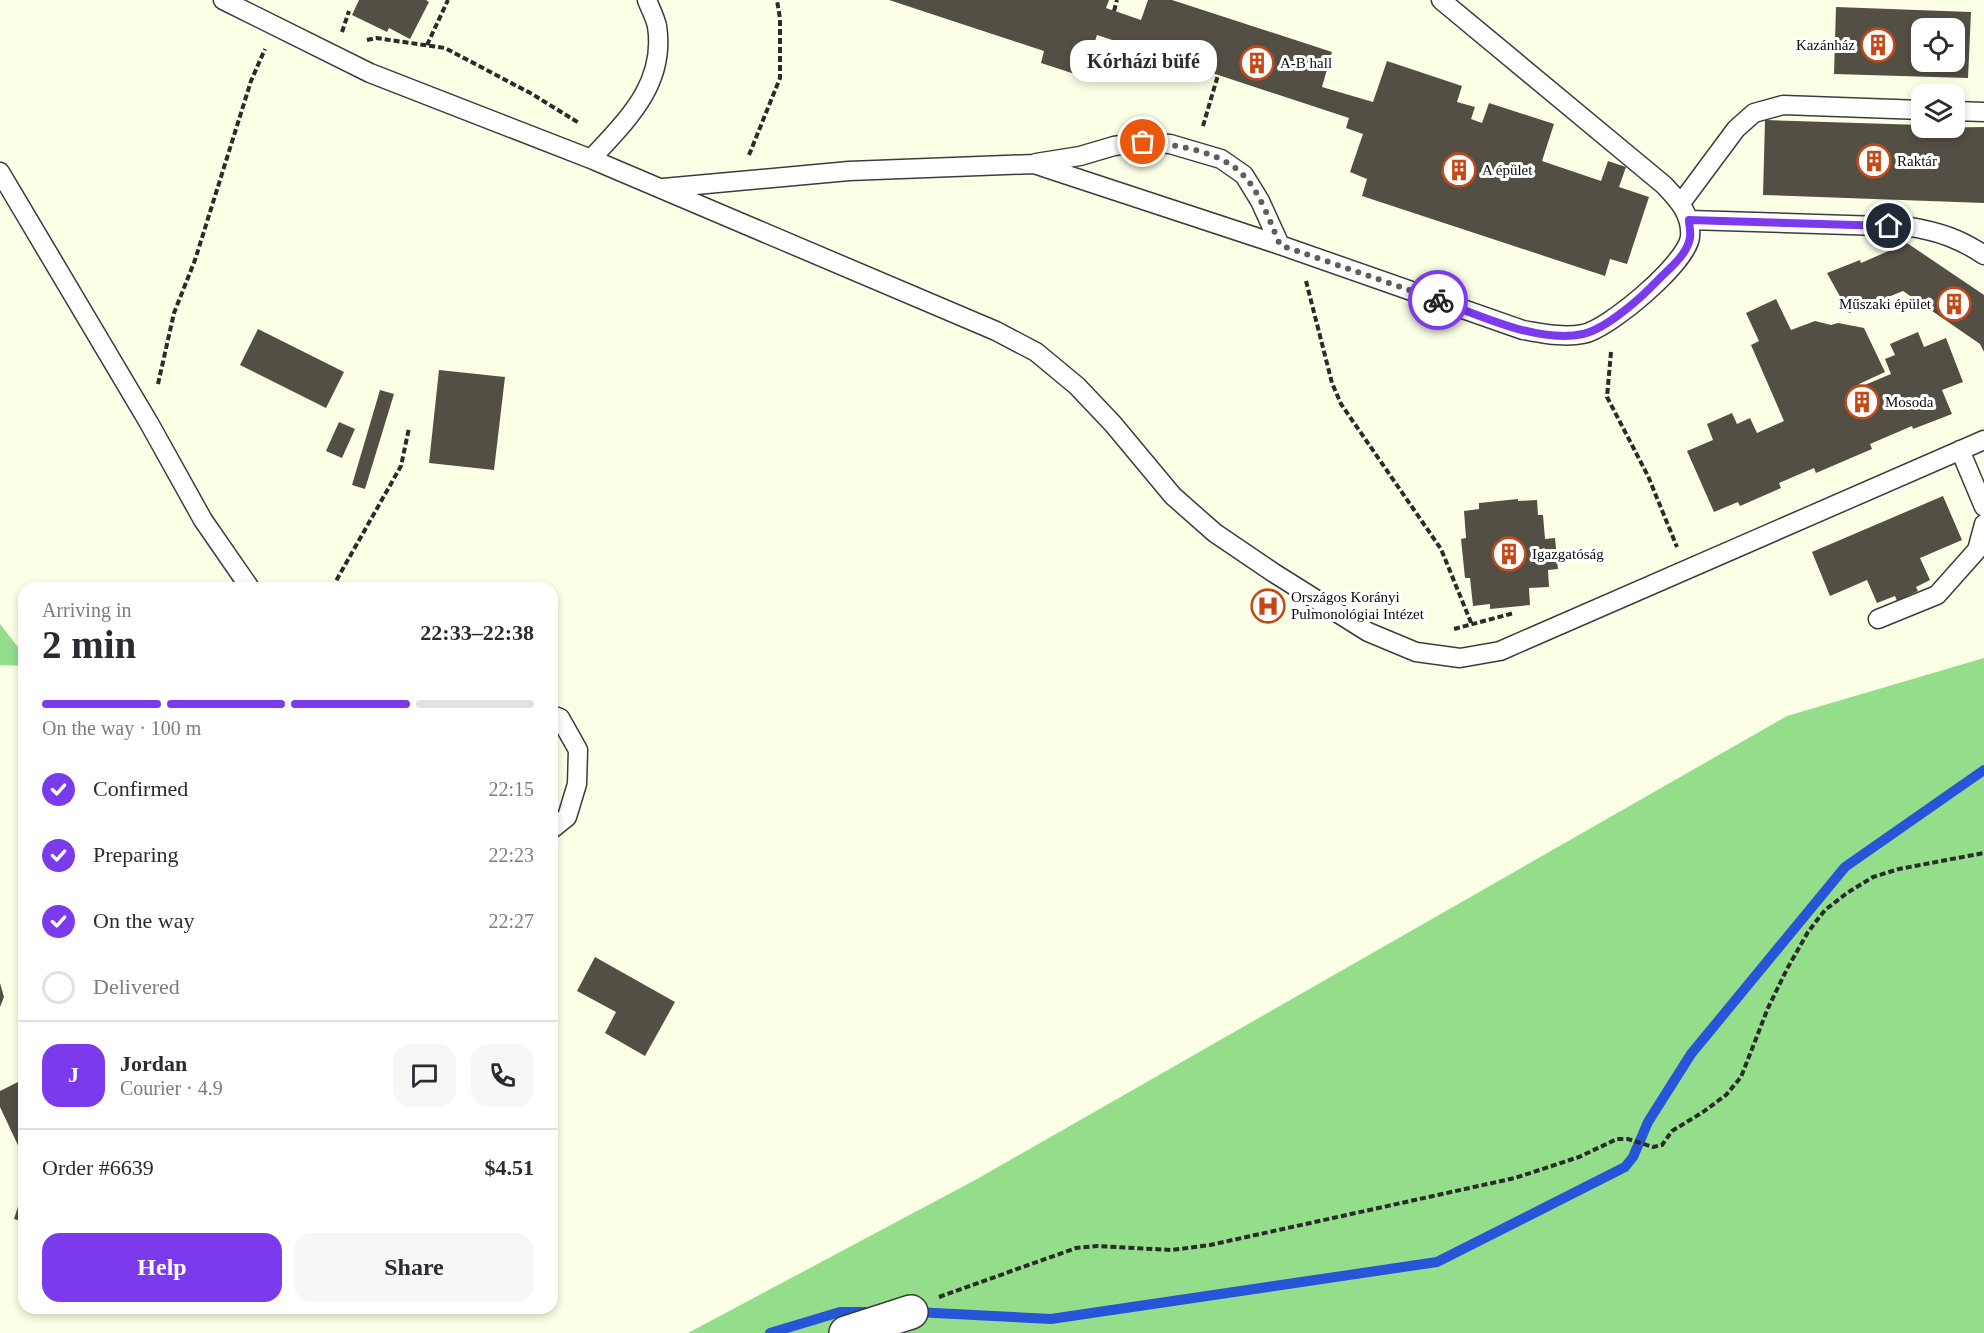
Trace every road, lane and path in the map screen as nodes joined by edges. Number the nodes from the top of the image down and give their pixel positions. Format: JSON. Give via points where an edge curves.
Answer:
{"nodes":[{"id":1,"x":223,"y":0,"type":"edge"},
{"id":2,"x":448,"y":0,"type":"edge"},
{"id":3,"x":647,"y":0,"type":"edge"},
{"id":4,"x":777,"y":0,"type":"edge"},
{"id":5,"x":1117,"y":0,"type":"edge"},
{"id":6,"x":1441,"y":0,"type":"edge"},
{"id":7,"x":1114,"y":11,"type":"dead end"},
{"id":8,"x":274,"y":26,"type":"junction"},
{"id":9,"x":376,"y":38,"type":"dead end"},
{"id":10,"x":427,"y":45,"type":"junction"},
{"id":11,"x":1218,"y":75,"type":"dead end"},
{"id":12,"x":1209,"y":105,"type":"dead end"},
{"id":13,"x":1911,"y":110,"type":"edge"},
{"id":14,"x":1965,"y":111,"type":"edge"},
{"id":15,"x":1984,"y":112,"type":"edge"},
{"id":16,"x":607,"y":141,"type":"junction"},
{"id":17,"x":591,"y":159,"type":"junction"},
{"id":18,"x":1034,"y":164,"type":"junction"},
{"id":19,"x":0,"y":172,"type":"edge"},
{"id":20,"x":739,"y":181,"type":"junction"},
{"id":21,"x":661,"y":188,"type":"junction"},
{"id":22,"x":1681,"y":203,"type":"junction"},
{"id":23,"x":1689,"y":220,"type":"junction"},
{"id":24,"x":1280,"y":245,"type":"junction"},
{"id":25,"x":1299,"y":252,"type":"junction"},
{"id":26,"x":1984,"y":255,"type":"edge"},
{"id":27,"x":1615,"y":318,"type":"junction"},
{"id":28,"x":149,"y":423,"type":"junction"},
{"id":29,"x":409,"y":428,"type":"dead end"},
{"id":30,"x":1984,"y":440,"type":"edge"},
{"id":31,"x":1960,"y":450,"type":"junction"},
{"id":32,"x":1984,"y":507,"type":"edge"},
{"id":33,"x":1984,"y":524,"type":"edge"},
{"id":34,"x":1686,"y":570,"type":"junction"},
{"id":35,"x":246,"y":582,"type":"edge"},
{"id":36,"x":335,"y":582,"type":"edge"},
{"id":37,"x":1518,"y":612,"type":"dead end"},
{"id":38,"x":1878,"y":619,"type":"dead end"},
{"id":39,"x":1472,"y":625,"type":"junction"},
{"id":40,"x":1445,"y":631,"type":"dead end"},
{"id":41,"x":558,"y":718,"type":"edge"},
{"id":42,"x":558,"y":824,"type":"edge"},
{"id":43,"x":1984,"y":853,"type":"edge"},
{"id":44,"x":910,"y":1312,"type":"joint"},
{"id":45,"x":846,"y":1333,"type":"edge"}],
"edges":[{"from":1,"to":8,"type":"lane"},
{"from":2,"to":10,"type":"path"},
{"from":3,"to":16,"type":"lane","via":[[657,24],[659,52],[650,86],[633,114]]},
{"from":4,"to":20,"type":"path","via":[[780,78]]},
{"from":5,"to":7,"type":"path"},
{"from":6,"to":22,"type":"lane"},
{"from":8,"to":17,"type":"lane","via":[[370,73]]},
{"from":8,"to":28,"type":"path","via":[[251,81],[195,260],[174,313]]},
{"from":9,"to":10,"type":"path"},
{"from":10,"to":16,"type":"path","via":[[445,48],[532,94]]},
{"from":11,"to":12,"type":"path"},
{"from":13,"to":22,"type":"lane","via":[[1783,105],[1754,112],[1736,129]]},
{"from":14,"to":15,"type":"lane"},
{"from":16,"to":17,"type":"lane"},
{"from":17,"to":21,"type":"lane"},
{"from":18,"to":20,"type":"lane","via":[[869,170]]},
{"from":18,"to":24,"type":"lane"},
{"from":18,"to":24,"type":"lane","via":[[1143,142],[1170,144],[1221,159],[1244,175]]},
{"from":19,"to":28,"type":"lane"},
{"from":20,"to":21,"type":"lane"},
{"from":21,"to":34,"type":"lane","via":[[996,331],[1036,352],[1077,386],[1173,496],[1215,533],[1368,632],[1416,652],[1461,658],[1500,651]]},
{"from":22,"to":23,"type":"lane"},
{"from":23,"to":26,"type":"lane","via":[[1911,227],[1939,232]]},
{"from":23,"to":27,"type":"lane","via":[[1690,239],[1680,258]]},
{"from":24,"to":25,"type":"lane"},
{"from":25,"to":27,"type":"lane","via":[[1523,330],[1556,336],[1584,334]]},
{"from":25,"to":39,"type":"path","via":[[1332,383],[1341,404],[1441,549]]},
{"from":27,"to":34,"type":"path","via":[[1607,397],[1648,476]]},
{"from":28,"to":35,"type":"lane","via":[[203,520]]},
{"from":29,"to":36,"type":"path","via":[[401,466]]},
{"from":30,"to":31,"type":"lane"},
{"from":31,"to":32,"type":"lane"},
{"from":31,"to":34,"type":"lane"},
{"from":33,"to":38,"type":"lane","via":[[1977,550],[1937,595]]},
{"from":37,"to":39,"type":"path"},
{"from":39,"to":40,"type":"path"},
{"from":41,"to":42,"type":"lane","via":[[578,750],[577,783],[567,817]]},
{"from":43,"to":44,"type":"path","via":[[1873,877],[1825,910],[1787,969],[1741,1077],[1726,1095],[1672,1131],[1662,1145],[1653,1147],[1617,1139],[1579,1157],[1515,1178],[1210,1245],[1172,1250],[1077,1248],[939,1296]]},
{"from":44,"to":45,"type":"street"}]}
